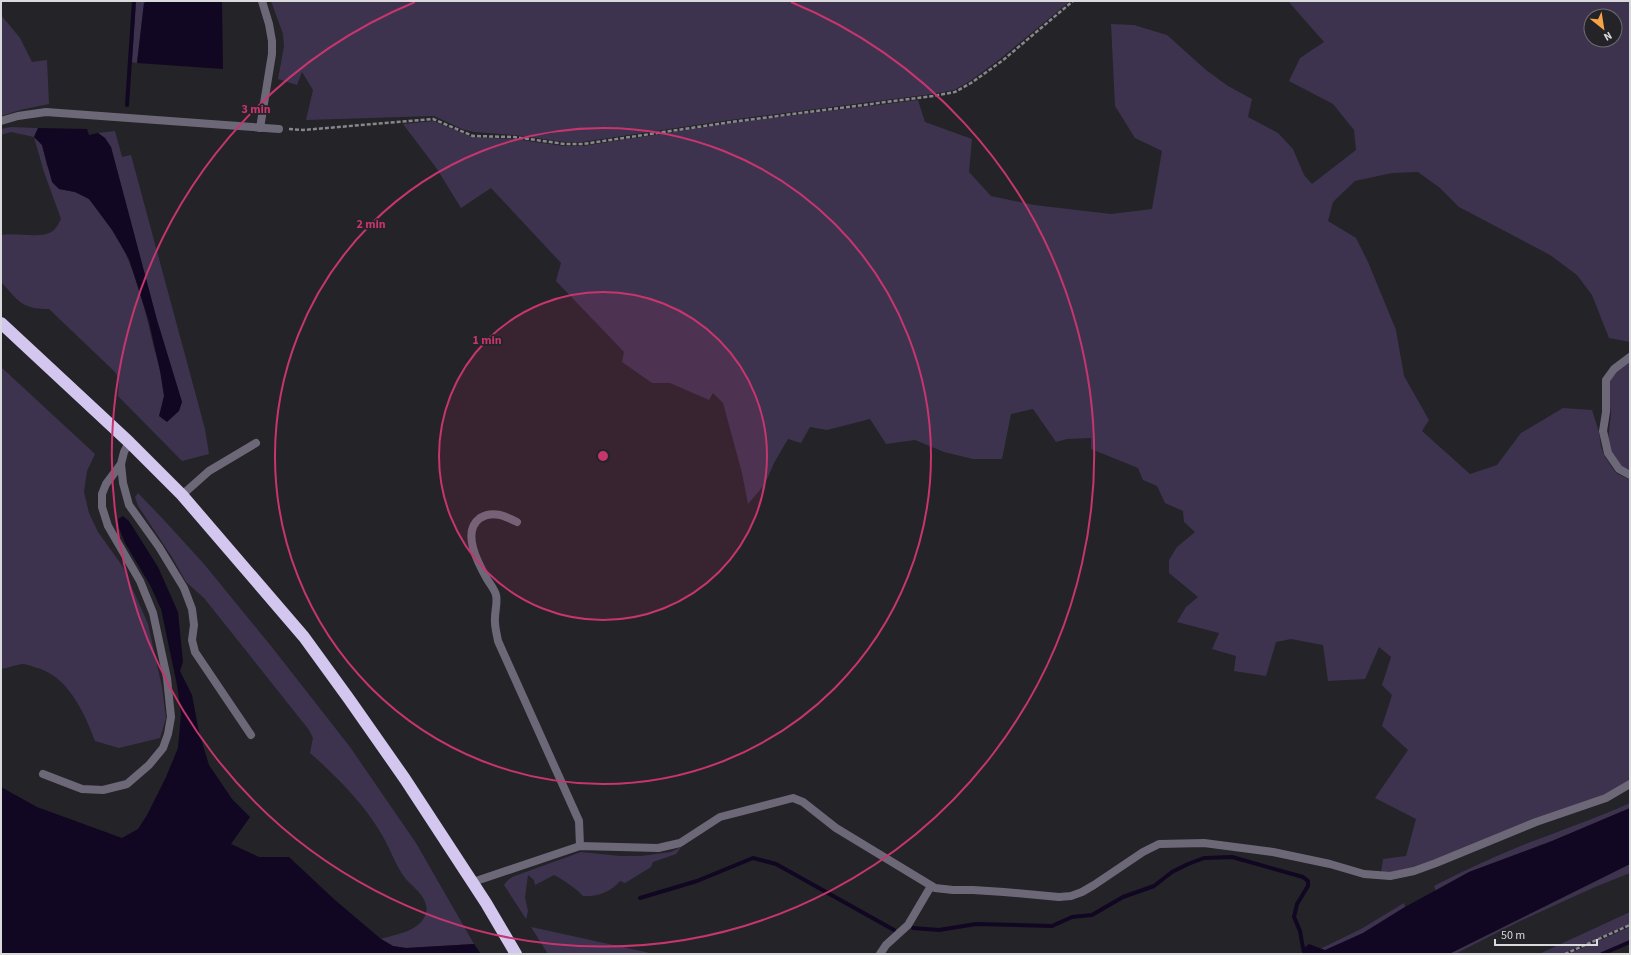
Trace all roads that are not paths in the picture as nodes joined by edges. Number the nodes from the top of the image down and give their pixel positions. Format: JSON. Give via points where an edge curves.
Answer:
{"nodes":[{"id":1,"x":262,"y":1,"type":"edge"},
{"id":2,"x":1,"y":120,"type":"edge"},
{"id":3,"x":260,"y":128,"type":"junction"},
{"id":4,"x":278,"y":129,"type":"road end"},
{"id":5,"x":1,"y":324,"type":"edge"},
{"id":6,"x":1630,"y":357,"type":"edge"},
{"id":7,"x":129,"y":442,"type":"junction"},
{"id":8,"x":256,"y":443,"type":"dead end"},
{"id":9,"x":121,"y":464,"type":"junction"},
{"id":10,"x":1630,"y":475,"type":"edge"},
{"id":11,"x":182,"y":495,"type":"junction"},
{"id":12,"x":517,"y":522,"type":"dead end"},
{"id":13,"x":251,"y":735,"type":"dead end"},
{"id":14,"x":43,"y":774,"type":"dead end"},
{"id":15,"x":1630,"y":784,"type":"edge"},
{"id":16,"x":580,"y":846,"type":"junction"},
{"id":17,"x":473,"y":882,"type":"junction"},
{"id":18,"x":931,"y":886,"type":"junction"},
{"id":19,"x":516,"y":954,"type":"edge"},
{"id":20,"x":880,"y":954,"type":"edge"}],
"edges":[{"from":1,"to":3,"type":"street","via":[[269,24],[272,54]]},
{"from":2,"to":3,"type":"street","via":[[46,112]]},
{"from":3,"to":4,"type":"street"},
{"from":5,"to":7,"type":"highway"},
{"from":6,"to":10,"type":"street","via":[[1614,369],[1606,380],[1603,430],[1608,453],[1619,469]]},
{"from":7,"to":9,"type":"street"},
{"from":7,"to":11,"type":"highway"},
{"from":8,"to":11,"type":"street","via":[[209,471]]},
{"from":9,"to":13,"type":"street","via":[[129,505],[184,588],[192,609],[192,640],[195,652]]},
{"from":9,"to":14,"type":"street","via":[[104,489],[102,507],[108,526],[140,581],[153,613],[167,678],[171,717],[168,734],[163,748],[127,784],[103,790],[82,789]]},
{"from":11,"to":17,"type":"highway","via":[[308,643],[406,779]]},
{"from":12,"to":16,"type":"street","via":[[494,513],[484,516],[475,522],[471,533],[474,550],[482,571],[496,595],[494,623],[498,641],[579,821]]},
{"from":15,"to":18,"type":"street","via":[[1606,798],[1536,822],[1414,871],[1390,876],[1364,874],[1273,852],[1204,843],[1159,844],[1094,885],[1070,896],[953,890]]},
{"from":16,"to":17,"type":"street"},
{"from":16,"to":18,"type":"street","via":[[658,848],[680,843],[720,817],[793,798],[803,802],[836,828]]},
{"from":17,"to":19,"type":"highway"},
{"from":18,"to":20,"type":"street","via":[[908,925]]}]}
